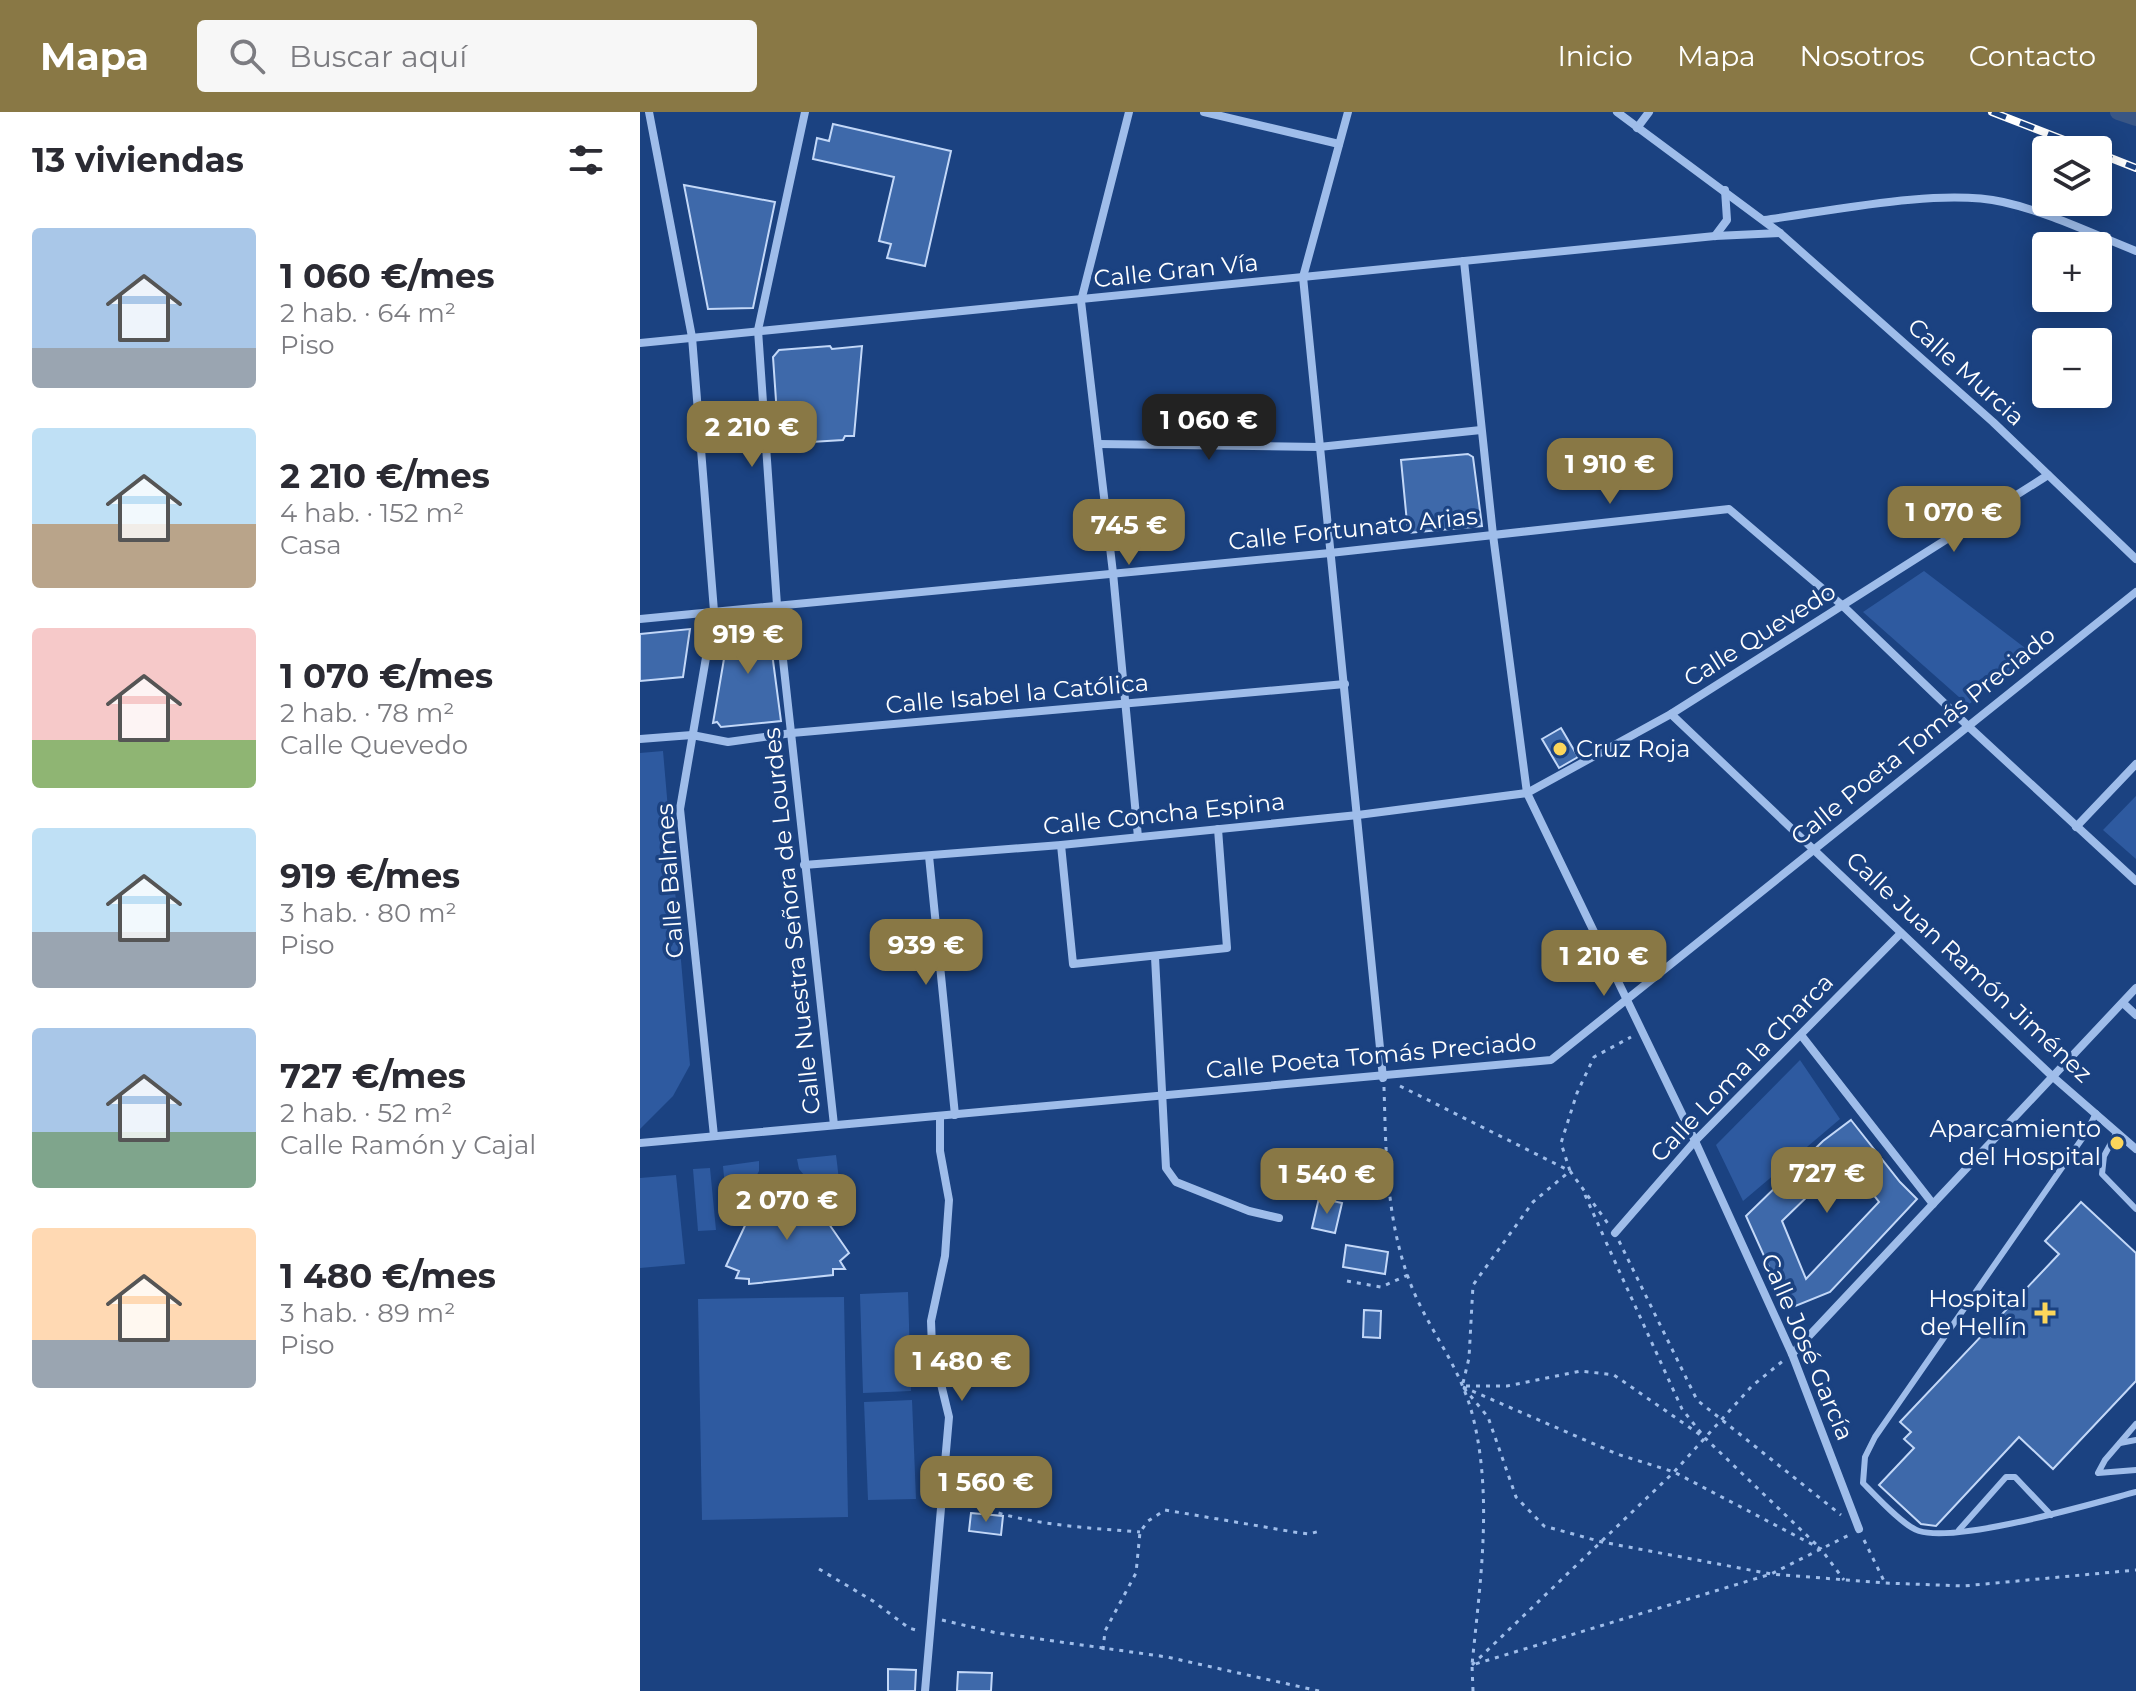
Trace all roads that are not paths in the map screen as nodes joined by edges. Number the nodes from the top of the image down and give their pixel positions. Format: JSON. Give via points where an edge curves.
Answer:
{"nodes":[{"id":1,"x":649,"y":112,"type":"edge"},
{"id":2,"x":805,"y":112,"type":"edge"},
{"id":3,"x":1129,"y":112,"type":"edge"},
{"id":4,"x":1204,"y":112,"type":"edge"},
{"id":5,"x":1348,"y":112,"type":"edge"},
{"id":6,"x":1617,"y":112,"type":"edge"},
{"id":7,"x":1649,"y":112,"type":"edge"},
{"id":8,"x":1637,"y":128,"type":"junction"},
{"id":9,"x":1339,"y":144,"type":"junction"},
{"id":10,"x":1725,"y":190,"type":"junction"},
{"id":11,"x":1764,"y":220,"type":"junction"},
{"id":12,"x":1780,"y":233,"type":"junction"},
{"id":13,"x":1715,"y":236,"type":"junction"},
{"id":14,"x":2136,"y":251,"type":"edge"},
{"id":15,"x":1464,"y":261,"type":"junction"},
{"id":16,"x":1303,"y":277,"type":"junction"},
{"id":17,"x":1081,"y":301,"type":"junction"},
{"id":18,"x":758,"y":330,"type":"junction"},
{"id":19,"x":692,"y":337,"type":"junction"},
{"id":20,"x":640,"y":343,"type":"edge"},
{"id":21,"x":1481,"y":430,"type":"junction"},
{"id":22,"x":1098,"y":444,"type":"junction"},
{"id":23,"x":1319,"y":447,"type":"junction"},
{"id":24,"x":2048,"y":475,"type":"junction"},
{"id":25,"x":1493,"y":535,"type":"junction"},
{"id":26,"x":1330,"y":553,"type":"junction"},
{"id":27,"x":2136,"y":559,"type":"edge"},
{"id":28,"x":1113,"y":573,"type":"junction"},
{"id":29,"x":2136,"y":592,"type":"edge"},
{"id":30,"x":777,"y":605,"type":"junction"},
{"id":31,"x":1843,"y":606,"type":"junction"},
{"id":32,"x":714,"y":611,"type":"junction"},
{"id":33,"x":640,"y":619,"type":"edge"},
{"id":34,"x":1345,"y":684,"type":"junction"},
{"id":35,"x":1127,"y":705,"type":"junction"},
{"id":36,"x":1671,"y":714,"type":"junction"},
{"id":37,"x":1968,"y":726,"type":"junction"},
{"id":38,"x":792,"y":733,"type":"junction"},
{"id":39,"x":692,"y":735,"type":"junction"},
{"id":40,"x":640,"y":739,"type":"edge"},
{"id":41,"x":2136,"y":764,"type":"edge"},
{"id":42,"x":1527,"y":793,"type":"junction"},
{"id":43,"x":1358,"y":815,"type":"junction"},
{"id":44,"x":2076,"y":827,"type":"junction"},
{"id":45,"x":1218,"y":829,"type":"junction"},
{"id":46,"x":1138,"y":837,"type":"junction"},
{"id":47,"x":1061,"y":845,"type":"junction"},
{"id":48,"x":1814,"y":849,"type":"junction"},
{"id":49,"x":929,"y":856,"type":"junction"},
{"id":50,"x":804,"y":865,"type":"junction"},
{"id":51,"x":2136,"y":881,"type":"edge"},
{"id":52,"x":1901,"y":933,"type":"junction"},
{"id":53,"x":1155,"y":957,"type":"junction"},
{"id":54,"x":2136,"y":988,"type":"edge"},
{"id":55,"x":1628,"y":999,"type":"junction"},
{"id":56,"x":2123,"y":1003,"type":"junction"},
{"id":57,"x":2136,"y":1015,"type":"edge"},
{"id":58,"x":1801,"y":1035,"type":"junction"},
{"id":59,"x":2052,"y":1076,"type":"junction"},
{"id":60,"x":1383,"y":1078,"type":"junction"},
{"id":61,"x":1163,"y":1094,"type":"junction"},
{"id":62,"x":2096,"y":1113,"type":"junction"},
{"id":63,"x":955,"y":1115,"type":"junction"},
{"id":64,"x":940,"y":1116,"type":"junction"},
{"id":65,"x":834,"y":1125,"type":"junction"},
{"id":66,"x":2117,"y":1132,"type":"junction"},
{"id":67,"x":714,"y":1136,"type":"junction"},
{"id":68,"x":1695,"y":1141,"type":"junction"},
{"id":69,"x":640,"y":1143,"type":"edge"},
{"id":70,"x":2136,"y":1149,"type":"edge"},
{"id":71,"x":1933,"y":1204,"type":"junction"},
{"id":72,"x":2136,"y":1209,"type":"edge"},
{"id":73,"x":1279,"y":1218,"type":"dead end"},
{"id":74,"x":1615,"y":1233,"type":"road end"},
{"id":75,"x":1792,"y":1354,"type":"junction"},
{"id":76,"x":2136,"y":1424,"type":"edge"},
{"id":77,"x":2136,"y":1440,"type":"edge"},
{"id":78,"x":2118,"y":1444,"type":"junction"},
{"id":79,"x":2136,"y":1470,"type":"edge"},
{"id":80,"x":2136,"y":1492,"type":"edge"},
{"id":81,"x":2051,"y":1515,"type":"junction"},
{"id":82,"x":1859,"y":1529,"type":"road end"},
{"id":83,"x":1959,"y":1530,"type":"junction"},
{"id":84,"x":925,"y":1691,"type":"edge"}],
"edges":[{"from":1,"to":19,"type":"street","name":"Calle Balmes"},
{"from":2,"to":18,"type":"street","name":"Calle Nuestra Señora de Lourdes"},
{"from":3,"to":17,"type":"street"},
{"from":4,"to":9,"type":"street"},
{"from":5,"to":9,"type":"street"},
{"from":6,"to":8,"type":"street","name":"Calle Murcia"},
{"from":7,"to":8,"type":"street"},
{"from":8,"to":10,"type":"street","name":"Calle Murcia"},
{"from":9,"to":16,"type":"street"},
{"from":10,"to":11,"type":"street","name":"Calle Murcia"},
{"from":10,"to":13,"type":"street","via":[[1727,220]]},
{"from":11,"to":12,"type":"street","name":"Calle Murcia"},
{"from":11,"to":14,"type":"street","via":[[1932,199],[1981,199],[2029,210]]},
{"from":12,"to":13,"type":"street","name":"Calle Gran Vía"},
{"from":12,"to":24,"type":"street","name":"Calle Murcia"},
{"from":13,"to":15,"type":"street","name":"Calle Gran Vía"},
{"from":15,"to":16,"type":"street","name":"Calle Gran Vía"},
{"from":15,"to":21,"type":"street","name":"Calle José García"},
{"from":16,"to":17,"type":"street","name":"Calle Gran Vía"},
{"from":16,"to":23,"type":"street"},
{"from":17,"to":18,"type":"street","name":"Calle Gran Vía"},
{"from":17,"to":22,"type":"street"},
{"from":18,"to":19,"type":"street","name":"Calle Gran Vía"},
{"from":18,"to":30,"type":"street","name":"Calle Nuestra Señora de Lourdes"},
{"from":19,"to":20,"type":"street","name":"Calle Gran Vía"},
{"from":19,"to":32,"type":"street","name":"Calle Balmes"},
{"from":21,"to":23,"type":"street"},
{"from":21,"to":25,"type":"street","name":"Calle José García"},
{"from":22,"to":23,"type":"street"},
{"from":22,"to":28,"type":"street"},
{"from":23,"to":26,"type":"street"},
{"from":24,"to":27,"type":"street","name":"Calle Murcia"},
{"from":24,"to":31,"type":"street","name":"Calle Quevedo"},
{"from":25,"to":26,"type":"street","name":"Calle Fortunato Arias"},
{"from":25,"to":31,"type":"street","name":"Calle Fortunato Arias","via":[[1729,509]]},
{"from":25,"to":42,"type":"street","name":"Calle José García"},
{"from":26,"to":28,"type":"street","name":"Calle Fortunato Arias"},
{"from":26,"to":34,"type":"street"},
{"from":28,"to":30,"type":"street","name":"Calle Fortunato Arias"},
{"from":28,"to":35,"type":"street"},
{"from":29,"to":37,"type":"street","name":"Calle Poeta Tomás Preciado"},
{"from":30,"to":32,"type":"street","name":"Calle Fortunato Arias"},
{"from":30,"to":38,"type":"street","name":"Calle Nuestra Señora de Lourdes"},
{"from":31,"to":36,"type":"street","name":"Calle Quevedo"},
{"from":31,"to":37,"type":"street","name":"Calle Fortunato Arias"},
{"from":32,"to":33,"type":"street","name":"Calle Fortunato Arias"},
{"from":32,"to":39,"type":"street","name":"Calle Balmes"},
{"from":34,"to":35,"type":"street","name":"Calle Isabel la Católica"},
{"from":34,"to":43,"type":"street"},
{"from":35,"to":38,"type":"street","name":"Calle Isabel la Católica"},
{"from":35,"to":46,"type":"street"},
{"from":36,"to":42,"type":"street","name":"Calle Quevedo"},
{"from":36,"to":48,"type":"street","name":"Calle Juan Ramón Jiménez"},
{"from":37,"to":44,"type":"street","name":"Calle Fortunato Arias"},
{"from":37,"to":48,"type":"street","name":"Calle Poeta Tomás Preciado"},
{"from":38,"to":39,"type":"street","name":"Calle Isabel la Católica","via":[[728,742]]},
{"from":38,"to":50,"type":"street","name":"Calle Nuestra Señora de Lourdes"},
{"from":39,"to":40,"type":"street","name":"Calle Isabel la Católica"},
{"from":39,"to":67,"type":"street","name":"Calle Balmes","via":[[680,809]]},
{"from":41,"to":44,"type":"street"},
{"from":42,"to":43,"type":"street","name":"Calle Concha Espina"},
{"from":42,"to":55,"type":"street","name":"Calle José García"},
{"from":43,"to":45,"type":"street","name":"Calle Concha Espina"},
{"from":43,"to":60,"type":"street"},
{"from":44,"to":51,"type":"street","name":"Calle Fortunato Arias"},
{"from":45,"to":46,"type":"street","name":"Calle Concha Espina"},
{"from":45,"to":53,"type":"street","via":[[1227,948]]},
{"from":46,"to":47,"type":"street","name":"Calle Concha Espina"},
{"from":47,"to":49,"type":"street","name":"Calle Concha Espina"},
{"from":47,"to":53,"type":"street","via":[[1073,964]]},
{"from":48,"to":52,"type":"street","name":"Calle Juan Ramón Jiménez"},
{"from":48,"to":55,"type":"street","name":"Calle Poeta Tomás Preciado"},
{"from":49,"to":50,"type":"street","name":"Calle Concha Espina"},
{"from":49,"to":63,"type":"street"},
{"from":50,"to":65,"type":"street","name":"Calle Nuestra Señora de Lourdes"},
{"from":52,"to":58,"type":"street","name":"Calle Loma la Charca"},
{"from":52,"to":59,"type":"street","name":"Calle Juan Ramón Jiménez"},
{"from":53,"to":61,"type":"street"},
{"from":54,"to":56,"type":"street"},
{"from":55,"to":60,"type":"street","name":"Calle Poeta Tomás Preciado","via":[[1551,1060]]},
{"from":55,"to":68,"type":"street","name":"Calle José García"},
{"from":56,"to":57,"type":"street"},
{"from":56,"to":59,"type":"street"},
{"from":58,"to":68,"type":"street","name":"Calle Loma la Charca"},
{"from":58,"to":71,"type":"street"},
{"from":59,"to":62,"type":"street","name":"Calle Juan Ramón Jiménez"},
{"from":59,"to":71,"type":"street"},
{"from":60,"to":61,"type":"street","name":"Calle Poeta Tomás Preciado"},
{"from":61,"to":63,"type":"street","name":"Calle Poeta Tomás Preciado"},
{"from":61,"to":73,"type":"street","via":[[1166,1168],[1176,1182]]},
{"from":62,"to":66,"type":"street","name":"Calle Juan Ramón Jiménez"},
{"from":62,"to":83,"type":"lane","via":[[1865,1457],[1863,1483],[1916,1530]]},
{"from":63,"to":64,"type":"street","name":"Calle Poeta Tomás Preciado"},
{"from":64,"to":65,"type":"street","name":"Calle Poeta Tomás Preciado"},
{"from":64,"to":84,"type":"street","via":[[949,1200],[945,1256],[931,1321],[949,1417]]},
{"from":65,"to":67,"type":"street","name":"Calle Poeta Tomás Preciado"},
{"from":66,"to":70,"type":"street","name":"Calle Juan Ramón Jiménez"},
{"from":66,"to":72,"type":"lane","via":[[2104,1156],[2102,1174]]},
{"from":67,"to":69,"type":"street","name":"Calle Poeta Tomás Preciado"},
{"from":68,"to":74,"type":"street","name":"Calle Loma la Charca"},
{"from":68,"to":75,"type":"street","name":"Calle José García"},
{"from":71,"to":75,"type":"street"},
{"from":75,"to":82,"type":"street","name":"Calle José García"},
{"from":76,"to":78,"type":"lane"},
{"from":77,"to":78,"type":"lane"},
{"from":78,"to":79,"type":"lane","via":[[2098,1473]]},
{"from":80,"to":81,"type":"lane"},
{"from":81,"to":83,"type":"lane"},
{"from":81,"to":83,"type":"lane","via":[[2015,1477],[2006,1477]]}]}
